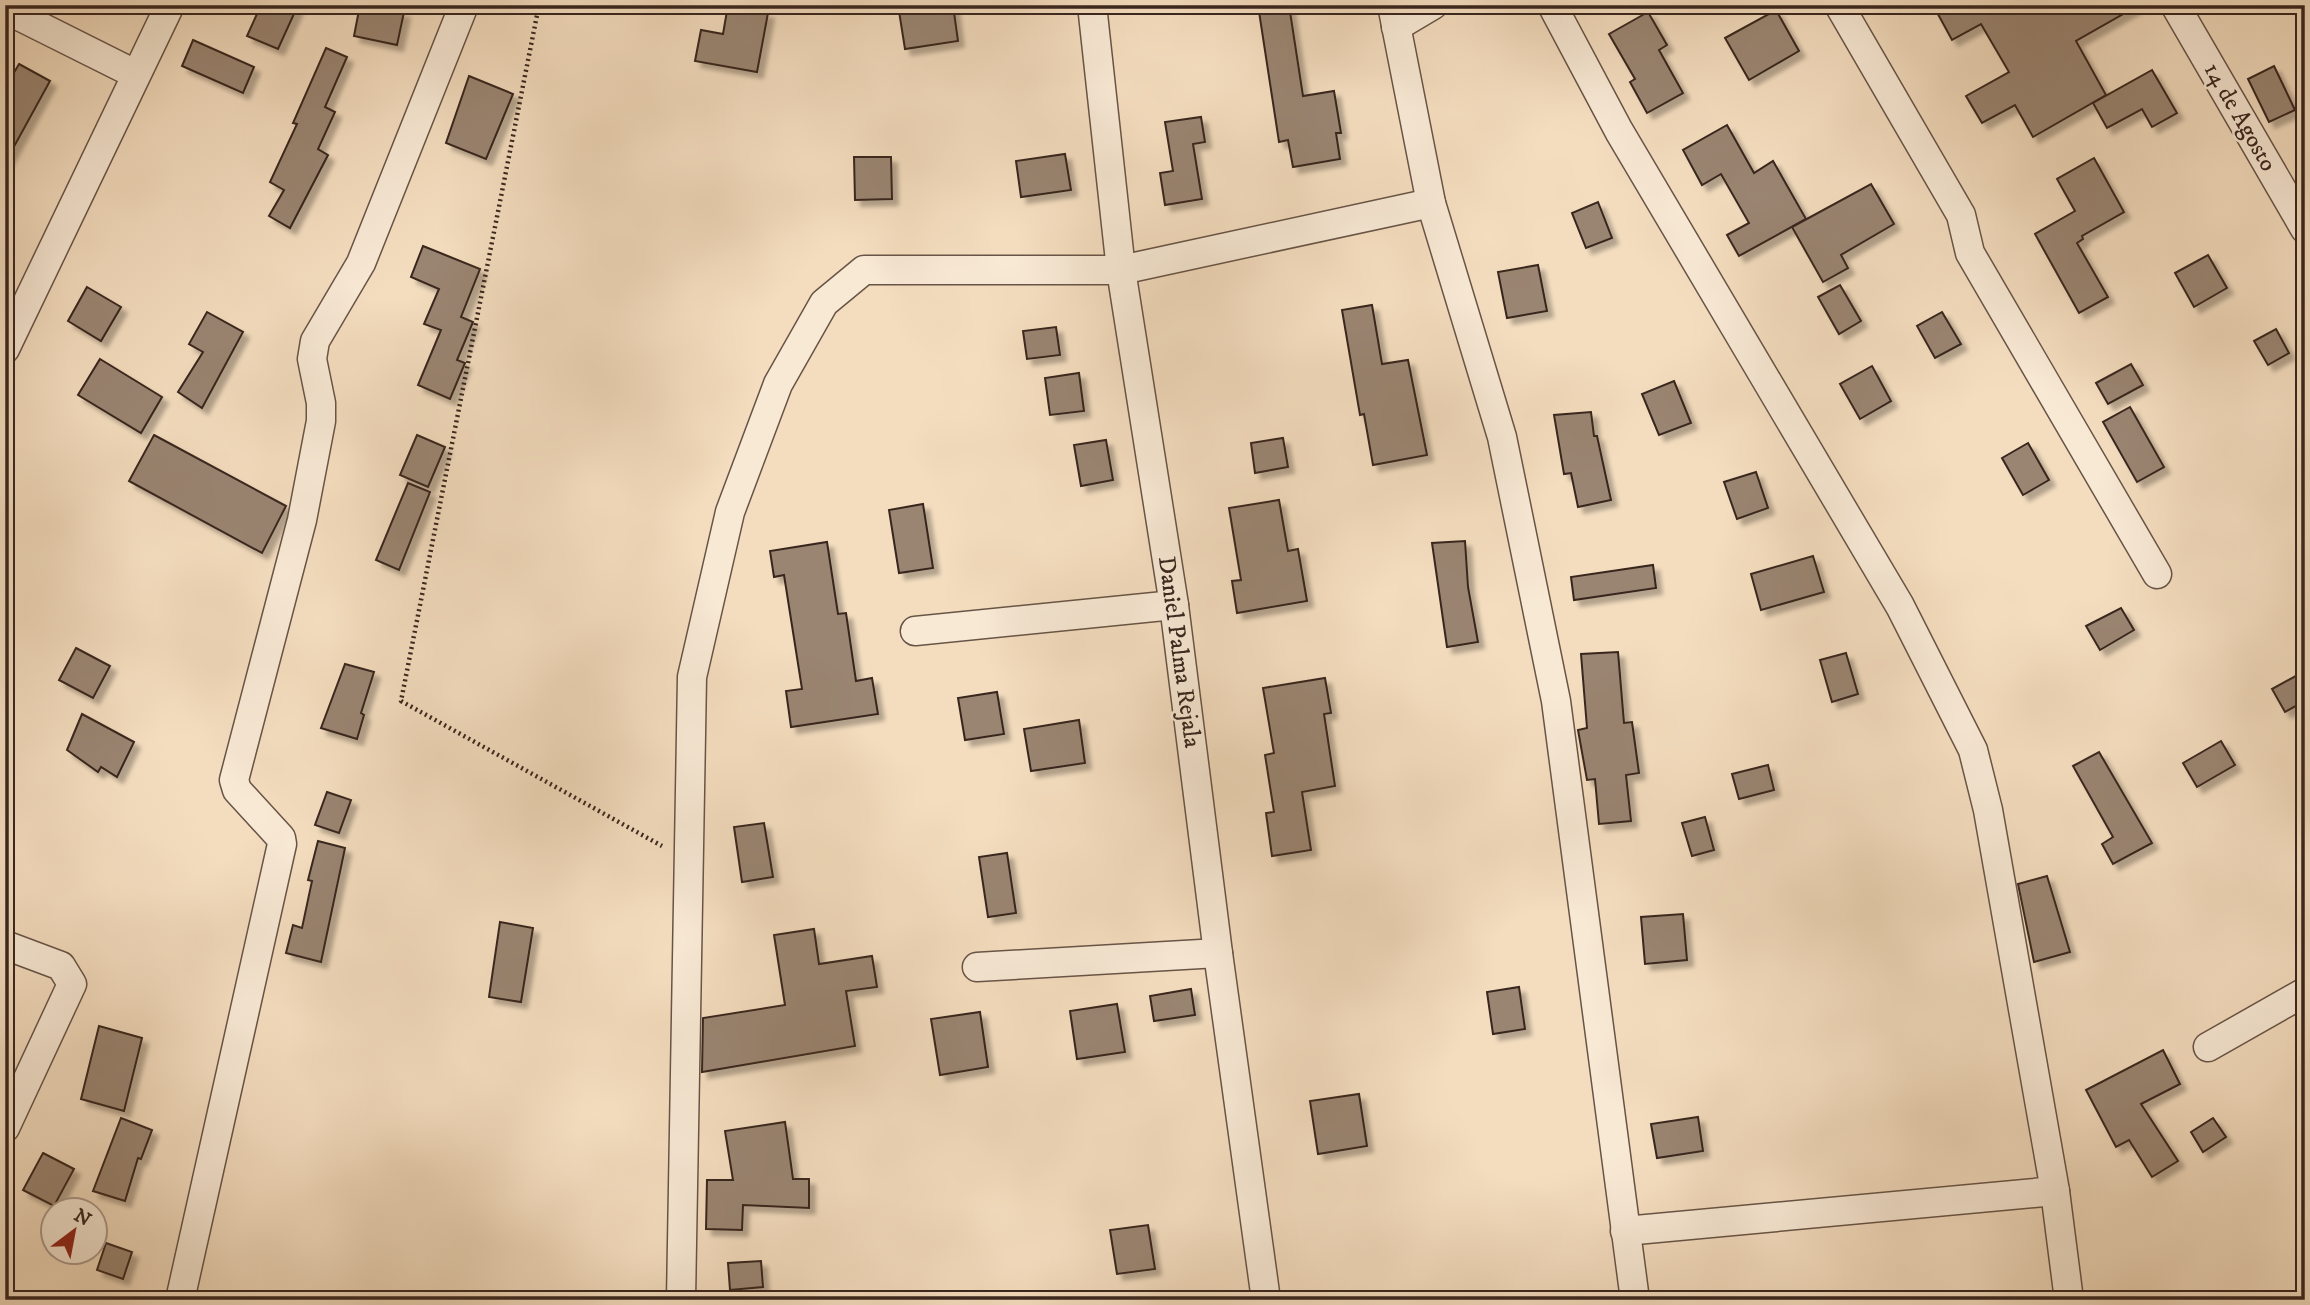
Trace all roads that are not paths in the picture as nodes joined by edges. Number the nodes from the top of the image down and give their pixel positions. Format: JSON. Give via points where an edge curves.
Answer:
{"nodes":[{"id":1,"x":170,"y":5,"type":"edge"},
{"id":2,"x":464,"y":5,"type":"edge"},
{"id":3,"x":1092,"y":5,"type":"edge"},
{"id":4,"x":1433,"y":5,"type":"edge"},
{"id":5,"x":1552,"y":5,"type":"edge"},
{"id":6,"x":1839,"y":5,"type":"edge"},
{"id":7,"x":2175,"y":5,"type":"edge"},
{"id":8,"x":5,"y":9,"type":"edge"},
{"id":9,"x":1394,"y":16,"type":"edge"},
{"id":10,"x":135,"y":74,"type":"junction"},
{"id":11,"x":1431,"y":203,"type":"junction"},
{"id":12,"x":2305,"y":229,"type":"edge"},
{"id":13,"x":1121,"y":270,"type":"junction"},
{"id":14,"x":5,"y":349,"type":"edge"},
{"id":15,"x":2157,"y":574,"type":"dead end"},
{"id":16,"x":1174,"y":605,"type":"junction"},
{"id":17,"x":915,"y":631,"type":"dead end"},
{"id":18,"x":5,"y":945,"type":"edge"},
{"id":19,"x":1218,"y":953,"type":"junction"},
{"id":20,"x":977,"y":967,"type":"dead end"},
{"id":21,"x":2305,"y":992,"type":"edge"},
{"id":22,"x":2208,"y":1047,"type":"dead end"},
{"id":23,"x":5,"y":1128,"type":"edge"},
{"id":24,"x":2054,"y":1191,"type":"junction"},
{"id":25,"x":1625,"y":1231,"type":"junction"},
{"id":26,"x":180,"y":1300,"type":"edge"},
{"id":27,"x":681,"y":1300,"type":"edge"},
{"id":28,"x":1266,"y":1300,"type":"edge"},
{"id":29,"x":1635,"y":1300,"type":"edge"},
{"id":30,"x":2069,"y":1300,"type":"edge"}],
"edges":[{"from":1,"to":10,"type":"street"},
{"from":2,"to":26,"type":"street","via":[[360,263],[315,341],[312,359],[321,421],[307,495],[234,780],[237,790],[282,844]]},
{"from":3,"to":13,"type":"street","name":"Daniel Palma Rejala"},
{"from":4,"to":9,"type":"street"},
{"from":5,"to":24,"type":"street","via":[[1619,131],[1867,546],[1973,750],[1988,810]]},
{"from":6,"to":15,"type":"street","via":[[1961,215],[1970,253]]},
{"from":7,"to":12,"type":"street","name":"14 de Agosto"},
{"from":8,"to":10,"type":"street"},
{"from":9,"to":11,"type":"street"},
{"from":10,"to":14,"type":"street"},
{"from":11,"to":13,"type":"street"},
{"from":11,"to":25,"type":"street","via":[[1502,437],[1556,701]]},
{"from":13,"to":16,"type":"street","name":"Daniel Palma Rejala"},
{"from":13,"to":27,"type":"street","via":[[864,270],[824,303],[778,384],[730,512],[692,677]]},
{"from":16,"to":17,"type":"street"},
{"from":16,"to":19,"type":"street","name":"Daniel Palma Rejala"},
{"from":18,"to":23,"type":"street","via":[[61,966],[72,984]]},
{"from":19,"to":20,"type":"street"},
{"from":19,"to":28,"type":"street","name":"Daniel Palma Rejala"},
{"from":21,"to":22,"type":"street"},
{"from":24,"to":25,"type":"street"},
{"from":24,"to":30,"type":"street"},
{"from":25,"to":29,"type":"street"}]}
